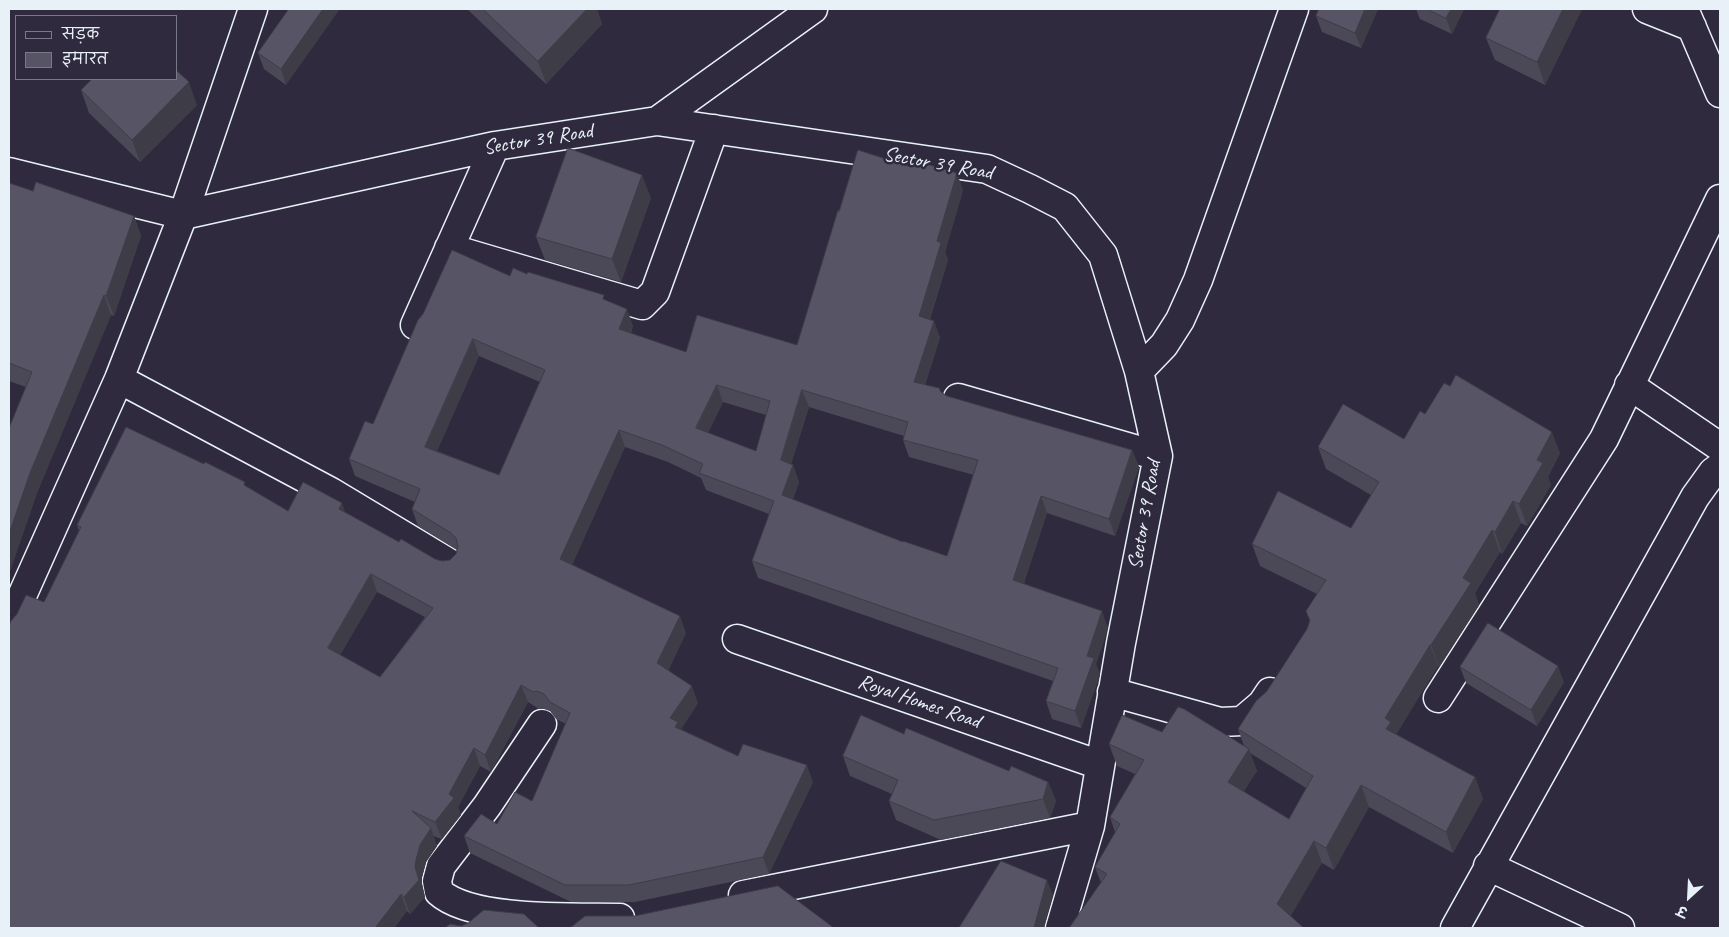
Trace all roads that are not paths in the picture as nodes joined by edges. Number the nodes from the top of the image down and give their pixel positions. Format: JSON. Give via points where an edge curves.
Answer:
{"nodes":[{"id":1,"x":253,"y":9,"type":"edge"},
{"id":2,"x":813,"y":9,"type":"edge"},
{"id":3,"x":1294,"y":9,"type":"edge"},
{"id":4,"x":1648,"y":9,"type":"edge"},
{"id":5,"x":1688,"y":18,"type":"edge"},
{"id":6,"x":1720,"y":92,"type":"edge"},
{"id":7,"x":657,"y":121,"type":"junction"},
{"id":8,"x":714,"y":128,"type":"junction"},
{"id":9,"x":495,"y":146,"type":"junction"},
{"id":10,"x":9,"y":172,"type":"edge"},
{"id":11,"x":1720,"y":199,"type":"edge"},
{"id":12,"x":184,"y":215,"type":"junction"},
{"id":13,"x":449,"y":248,"type":"junction"},
{"id":14,"x":415,"y":325,"type":"edge"},
{"id":15,"x":1138,"y":370,"type":"junction"},
{"id":16,"x":119,"y":379,"type":"junction"},
{"id":17,"x":1629,"y":385,"type":"junction"},
{"id":18,"x":958,"y":398,"type":"edge"},
{"id":19,"x":1720,"y":446,"type":"edge"},
{"id":20,"x":1158,"y":456,"type":"junction"},
{"id":21,"x":1720,"y":466,"type":"edge"},
{"id":22,"x":449,"y":563,"type":"edge"},
{"id":23,"x":9,"y":625,"type":"edge"},
{"id":24,"x":737,"y":639,"type":"dead end"},
{"id":25,"x":1282,"y":673,"type":"edge"},
{"id":26,"x":1112,"y":692,"type":"junction"},
{"id":27,"x":1438,"y":698,"type":"dead end"},
{"id":28,"x":542,"y":724,"type":"dead end"},
{"id":29,"x":1100,"y":765,"type":"junction"},
{"id":30,"x":1090,"y":826,"type":"junction"},
{"id":31,"x":1488,"y":866,"type":"junction"},
{"id":32,"x":721,"y":899,"type":"edge"},
{"id":33,"x":486,"y":911,"type":"junction"},
{"id":34,"x":645,"y":916,"type":"edge"},
{"id":35,"x":464,"y":928,"type":"edge"},
{"id":36,"x":1060,"y":928,"type":"edge"},
{"id":37,"x":1455,"y":928,"type":"edge"},
{"id":38,"x":1620,"y":928,"type":"edge"}],
"edges":[{"from":1,"to":12,"type":"street"},
{"from":2,"to":7,"type":"street"},
{"from":3,"to":15,"type":"street","via":[[1198,280],[1180,320],[1164,345]]},
{"from":4,"to":5,"type":"street"},
{"from":5,"to":6,"type":"street"},
{"from":7,"to":8,"type":"street","name":"Sector 39 Road"},
{"from":7,"to":9,"type":"street","name":"Sector 39 Road"},
{"from":8,"to":13,"type":"street","via":[[656,292],[642,305]]},
{"from":8,"to":15,"type":"street","name":"Sector 39 Road","via":[[987,169],[1065,207],[1103,256]]},
{"from":9,"to":12,"type":"street","name":"Sector 39 Road"},
{"from":9,"to":13,"type":"street"},
{"from":10,"to":12,"type":"street"},
{"from":11,"to":17,"type":"street"},
{"from":12,"to":16,"type":"street"},
{"from":13,"to":14,"type":"street"},
{"from":15,"to":20,"type":"street","name":"Sector 39 Road"},
{"from":16,"to":22,"type":"street","via":[[331,492]]},
{"from":16,"to":23,"type":"street"},
{"from":17,"to":19,"type":"street"},
{"from":17,"to":27,"type":"street","via":[[1604,438]]},
{"from":18,"to":20,"type":"street"},
{"from":20,"to":26,"type":"street","name":"Sector 39 Road"},
{"from":21,"to":31,"type":"street","via":[[1695,497]]},
{"from":24,"to":29,"type":"street","name":"Royal Homes Road"},
{"from":25,"to":26,"type":"street","via":[[1262,704],[1242,721],[1220,722]]},
{"from":26,"to":29,"type":"street","name":"Sector 39 Road"},
{"from":28,"to":33,"type":"street","via":[[487,806],[441,866],[437,881],[439,892],[454,903]]},
{"from":29,"to":30,"type":"street","name":"Sector 39 Road"},
{"from":30,"to":32,"type":"street"},
{"from":30,"to":36,"type":"street","name":"Sector 39 Road"},
{"from":31,"to":37,"type":"street"},
{"from":31,"to":38,"type":"street"},
{"from":33,"to":34,"type":"street","via":[[543,917]]},
{"from":33,"to":35,"type":"street"}]}
